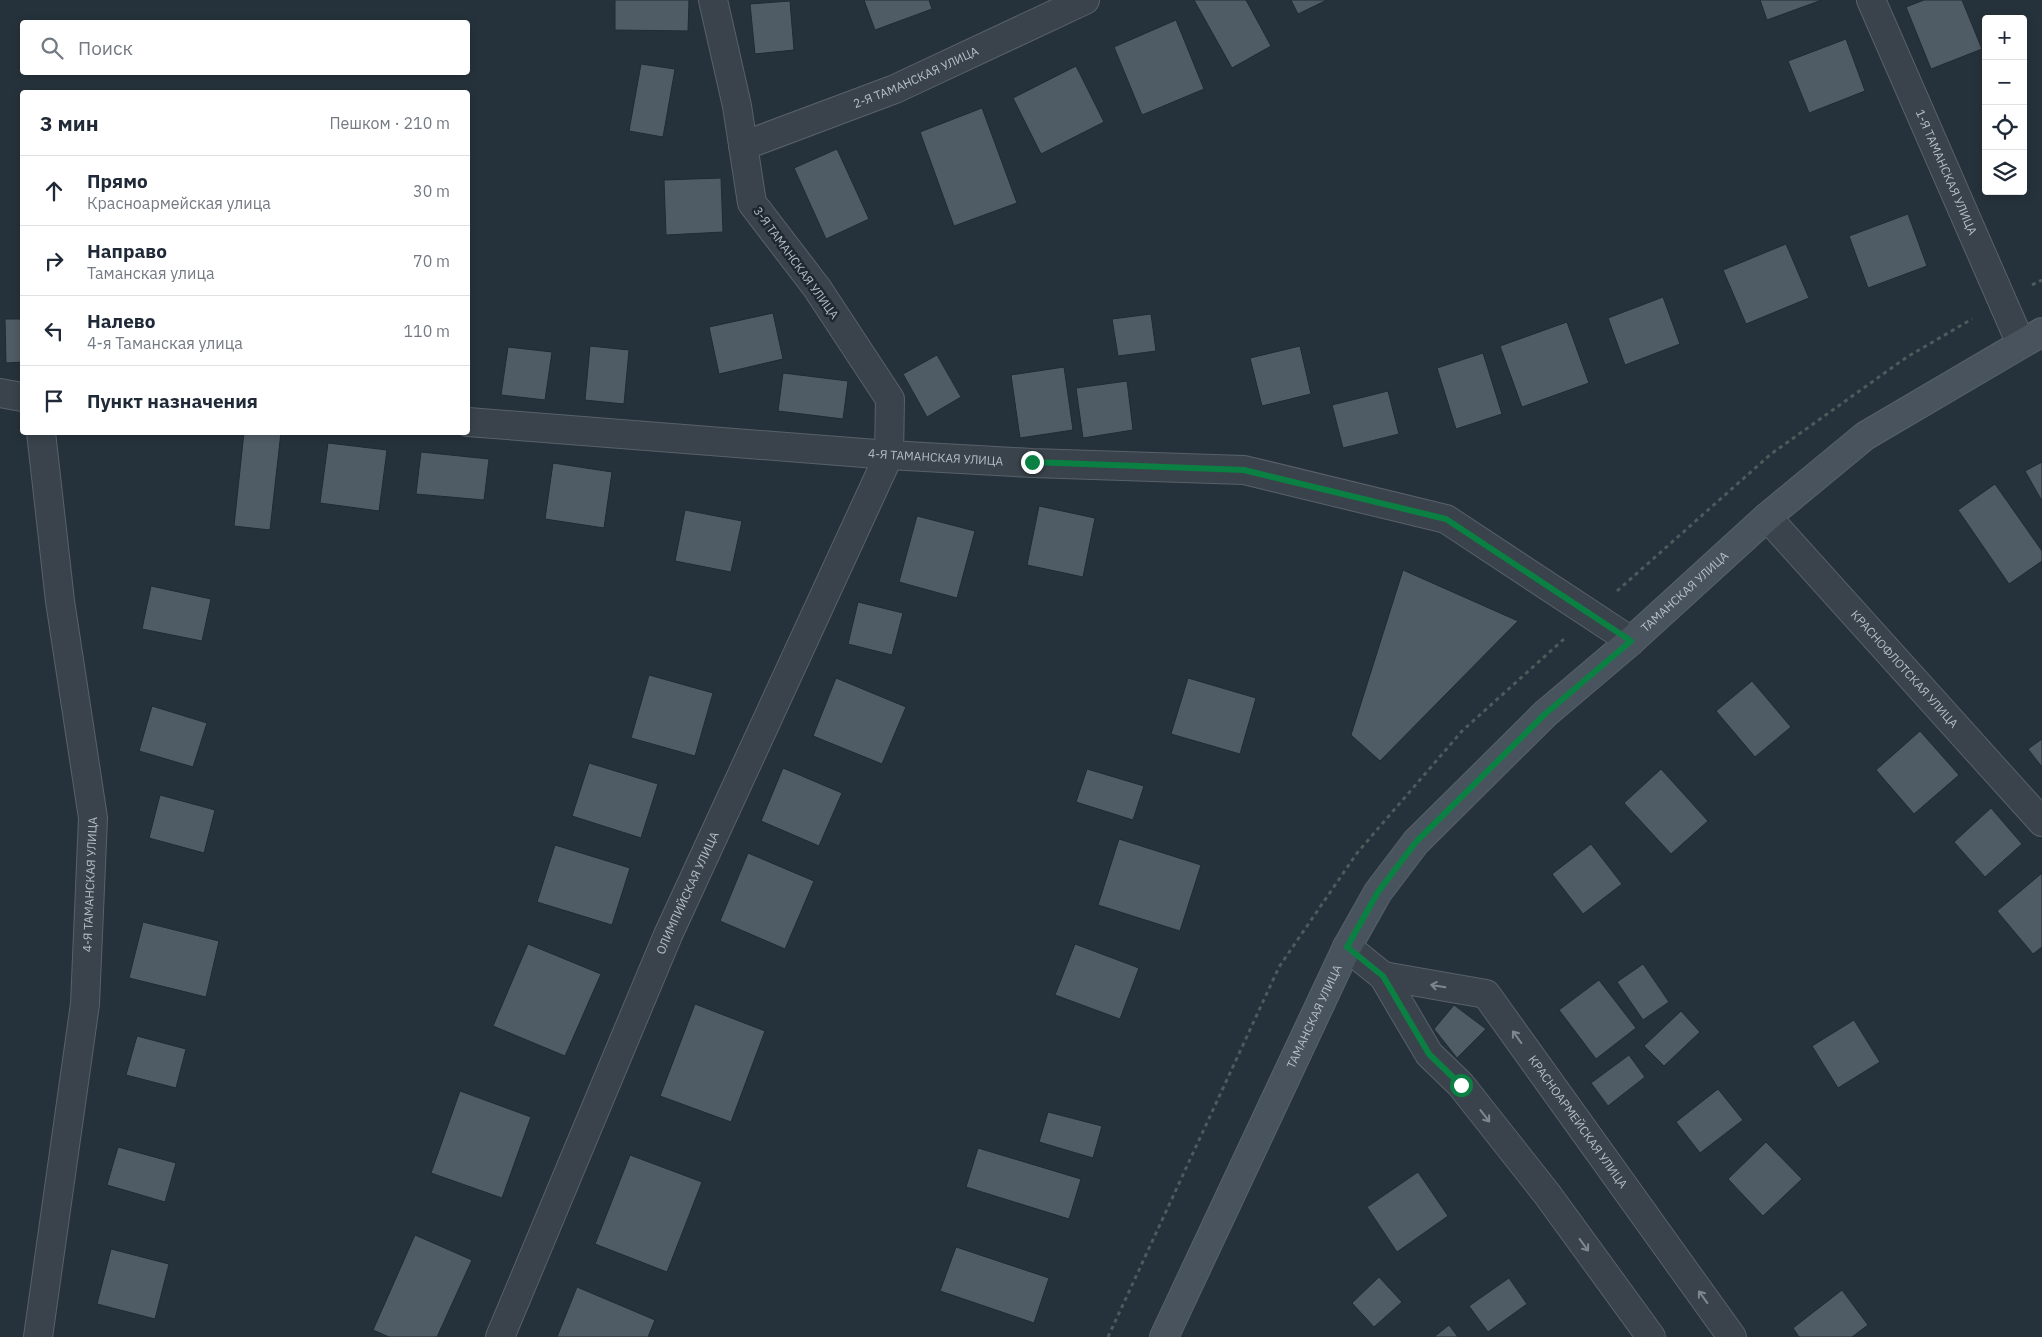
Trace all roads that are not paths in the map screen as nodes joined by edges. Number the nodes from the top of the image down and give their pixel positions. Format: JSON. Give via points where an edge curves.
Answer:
{"nodes":[{"id":1,"x":713,"y":0,"type":"edge"},
{"id":2,"x":1085,"y":0,"type":"edge"},
{"id":3,"x":1871,"y":0,"type":"edge"},
{"id":4,"x":743,"y":146,"type":"junction"},
{"id":5,"x":2031,"y":338,"type":"edge"},
{"id":6,"x":0,"y":393,"type":"edge"},
{"id":7,"x":20,"y":398,"type":"edge"},
{"id":8,"x":470,"y":422,"type":"edge"},
{"id":9,"x":41,"y":435,"type":"edge"},
{"id":10,"x":889,"y":455,"type":"junction"},
{"id":11,"x":1767,"y":517,"type":"junction"},
{"id":12,"x":1631,"y":641,"type":"junction"},
{"id":13,"x":2042,"y":822,"type":"edge"},
{"id":14,"x":1347,"y":947,"type":"junction"},
{"id":15,"x":1383,"y":976,"type":"junction"},
{"id":16,"x":38,"y":1337,"type":"edge"},
{"id":17,"x":500,"y":1337,"type":"edge"},
{"id":18,"x":1164,"y":1337,"type":"edge"},
{"id":19,"x":1651,"y":1337,"type":"edge"},
{"id":20,"x":1732,"y":1337,"type":"edge"}],
"edges":[{"from":1,"to":4,"type":"street","name":"3-Я ТАМАНСКАЯ УЛИЦА"},
{"from":2,"to":4,"type":"street","name":"2-Я ТАМАНСКАЯ УЛИЦА","via":[[895,88]]},
{"from":3,"to":5,"type":"street","name":"1-Я ТАМАНСКАЯ УЛИЦА"},
{"from":4,"to":10,"type":"street","name":"3-Я ТАМАНСКАЯ УЛИЦА","via":[[752,203],[817,288],[890,399]]},
{"from":5,"to":11,"type":"main road","name":"ТАМАНСКАЯ УЛИЦА","via":[[1865,436]]},
{"from":6,"to":7,"type":"street"},
{"from":8,"to":10,"type":"street","name":"4-Я ТАМАНСКАЯ УЛИЦА"},
{"from":9,"to":16,"type":"street","name":"4-Я ТАМАНСКАЯ УЛИЦА","via":[[60,601],[93,818],[85,1004]]},
{"from":10,"to":12,"type":"street","name":"4-Я ТАМАНСКАЯ УЛИЦА","via":[[1244,470],[1446,519]]},
{"from":10,"to":17,"type":"street","name":"ОЛИМПИЙСКАЯ УЛИЦА","via":[[668,935]]},
{"from":11,"to":12,"type":"main road","name":"ТАМАНСКАЯ УЛИЦА"},
{"from":11,"to":13,"type":"street","name":"КРАСНОФЛОТСКАЯ УЛИЦА"},
{"from":12,"to":14,"type":"main road","name":"ТАМАНСКАЯ УЛИЦА","via":[[1545,714],[1416,842],[1378,892]]},
{"from":14,"to":15,"type":"street","name":"КРАСНОАРМЕЙСКАЯ УЛИЦА"},
{"from":14,"to":18,"type":"main road","name":"ТАМАНСКАЯ УЛИЦА"},
{"from":15,"to":19,"type":"street","name":"КРАСНОАРМЕЙСКАЯ УЛИЦА","one_way":true,"via":[[1429,1054],[1467,1093],[1547,1194]]},
{"from":20,"to":15,"type":"street","name":"КРАСНОАРМЕЙСКАЯ УЛИЦА","one_way":true,"via":[[1486,994]]}]}
